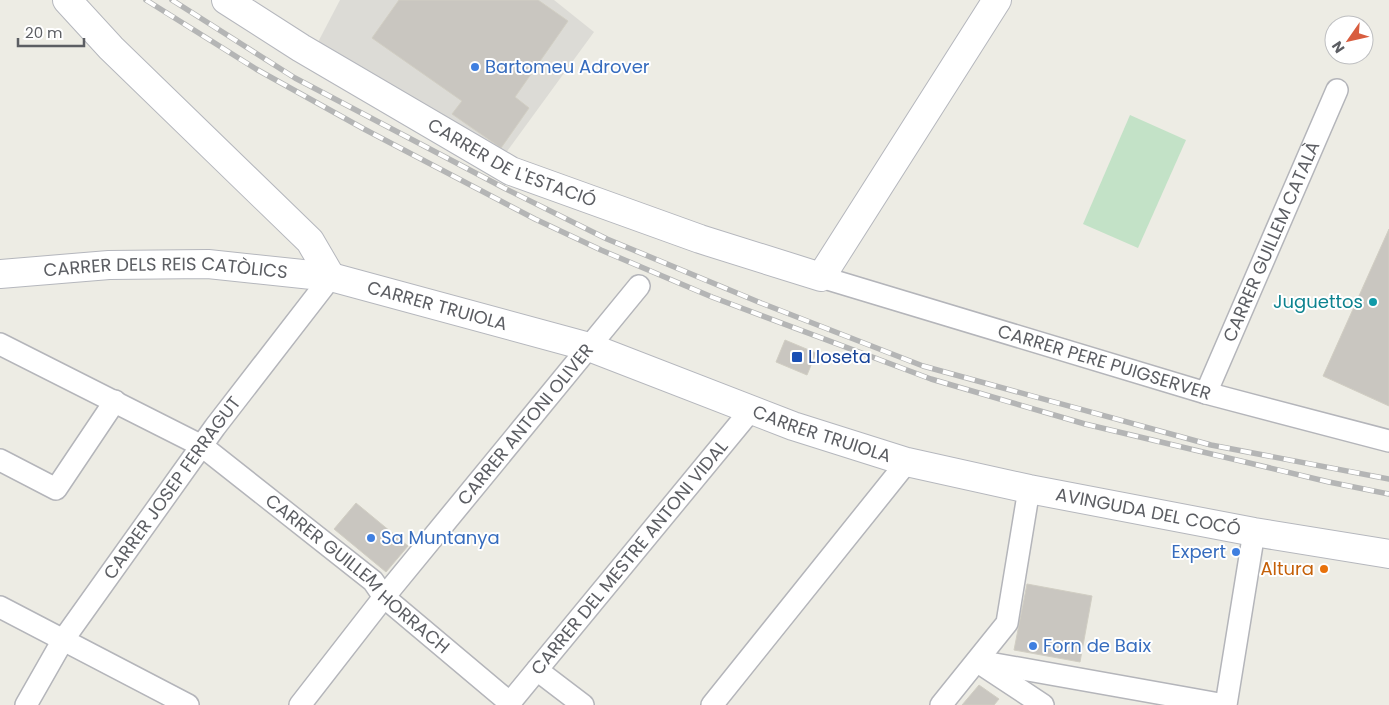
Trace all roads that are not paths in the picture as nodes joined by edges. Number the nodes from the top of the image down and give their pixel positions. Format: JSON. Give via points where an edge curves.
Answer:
{"nodes":[{"id":1,"x":67,"y":0,"type":"edge"},
{"id":2,"x":226,"y":0,"type":"edge"},
{"id":3,"x":996,"y":0,"type":"edge"},
{"id":4,"x":1337,"y":90,"type":"dead end"},
{"id":5,"x":0,"y":274,"type":"edge"},
{"id":6,"x":331,"y":277,"type":"junction"},
{"id":7,"x":821,"y":278,"type":"junction"},
{"id":8,"x":639,"y":286,"type":"dead end"},
{"id":9,"x":0,"y":344,"type":"edge"},
{"id":10,"x":589,"y":347,"type":"junction"},
{"id":11,"x":1206,"y":393,"type":"junction"},
{"id":12,"x":115,"y":401,"type":"junction"},
{"id":13,"x":751,"y":410,"type":"junction"},
{"id":14,"x":1389,"y":440,"type":"edge"},
{"id":15,"x":202,"y":446,"type":"junction"},
{"id":16,"x":0,"y":460,"type":"edge"},
{"id":17,"x":908,"y":462,"type":"junction"},
{"id":18,"x":1030,"y":489,"type":"junction"},
{"id":19,"x":1254,"y":532,"type":"junction"},
{"id":20,"x":1389,"y":554,"type":"edge"},
{"id":21,"x":384,"y":597,"type":"junction"},
{"id":22,"x":0,"y":607,"type":"edge"},
{"id":23,"x":63,"y":640,"type":"junction"},
{"id":24,"x":978,"y":661,"type":"junction"},
{"id":25,"x":537,"y":670,"type":"junction"},
{"id":26,"x":509,"y":704,"type":"edge"},
{"id":27,"x":26,"y":705,"type":"edge"},
{"id":28,"x":188,"y":705,"type":"edge"},
{"id":29,"x":300,"y":705,"type":"edge"},
{"id":30,"x":584,"y":705,"type":"edge"},
{"id":31,"x":712,"y":705,"type":"edge"},
{"id":32,"x":941,"y":705,"type":"edge"},
{"id":33,"x":1043,"y":705,"type":"edge"},
{"id":34,"x":1225,"y":705,"type":"edge"}],
"edges":[{"from":1,"to":6,"type":"main road","via":[[111,48],[310,241]]},
{"from":2,"to":7,"type":"main road","name":"CARRER DE L'ESTACIÓ","via":[[301,48],[511,170],[700,239]]},
{"from":3,"to":7,"type":"main road"},
{"from":4,"to":11,"type":"street","name":"CARRER GUILLEM CATALÀ"},
{"from":5,"to":6,"type":"main road","name":"CARRER DELS REIS CATÒLICS","via":[[109,266],[208,264]]},
{"from":6,"to":10,"type":"main road","name":"CARRER TRUIOLA"},
{"from":6,"to":15,"type":"street","name":"CARRER JOSEP FERRAGUT"},
{"from":7,"to":11,"type":"street","name":"CARRER PERE PUIGSERVER"},
{"from":8,"to":10,"type":"street","name":"CARRER ANTONI OLIVER"},
{"from":9,"to":12,"type":"street","name":"CARRER GUILLEM HORRACH"},
{"from":10,"to":13,"type":"main road","name":"CARRER TRUIOLA"},
{"from":10,"to":21,"type":"street","name":"CARRER ANTONI OLIVER"},
{"from":11,"to":14,"type":"street","name":"CARRER PERE PUIGSERVER"},
{"from":12,"to":15,"type":"street","name":"CARRER GUILLEM HORRACH"},
{"from":12,"to":16,"type":"street","via":[[56,489]]},
{"from":13,"to":17,"type":"main road","name":"CARRER TRUIOLA"},
{"from":13,"to":25,"type":"street","name":"CARRER DEL MESTRE ANTONI VIDAL"},
{"from":15,"to":21,"type":"street","name":"CARRER GUILLEM HORRACH","via":[[373,581]]},
{"from":15,"to":23,"type":"street","name":"CARRER JOSEP FERRAGUT"},
{"from":17,"to":18,"type":"main road","name":"AVINGUDA DEL COCÓ"},
{"from":17,"to":31,"type":"street"},
{"from":18,"to":19,"type":"main road","name":"AVINGUDA DEL COCÓ"},
{"from":18,"to":24,"type":"street","via":[[1007,623]]},
{"from":19,"to":20,"type":"main road","name":"AVINGUDA DEL COCÓ"},
{"from":19,"to":34,"type":"street"},
{"from":21,"to":26,"type":"street","name":"CARRER GUILLEM HORRACH"},
{"from":21,"to":29,"type":"street","name":"CARRER ANTONI OLIVER"},
{"from":22,"to":23,"type":"street"},
{"from":23,"to":27,"type":"street","name":"CARRER JOSEP FERRAGUT"},
{"from":23,"to":28,"type":"street"},
{"from":24,"to":32,"type":"street"},
{"from":24,"to":33,"type":"street"},
{"from":24,"to":34,"type":"street"},
{"from":25,"to":26,"type":"street","name":"CARRER DEL MESTRE ANTONI VIDAL"},
{"from":25,"to":30,"type":"street"}]}
